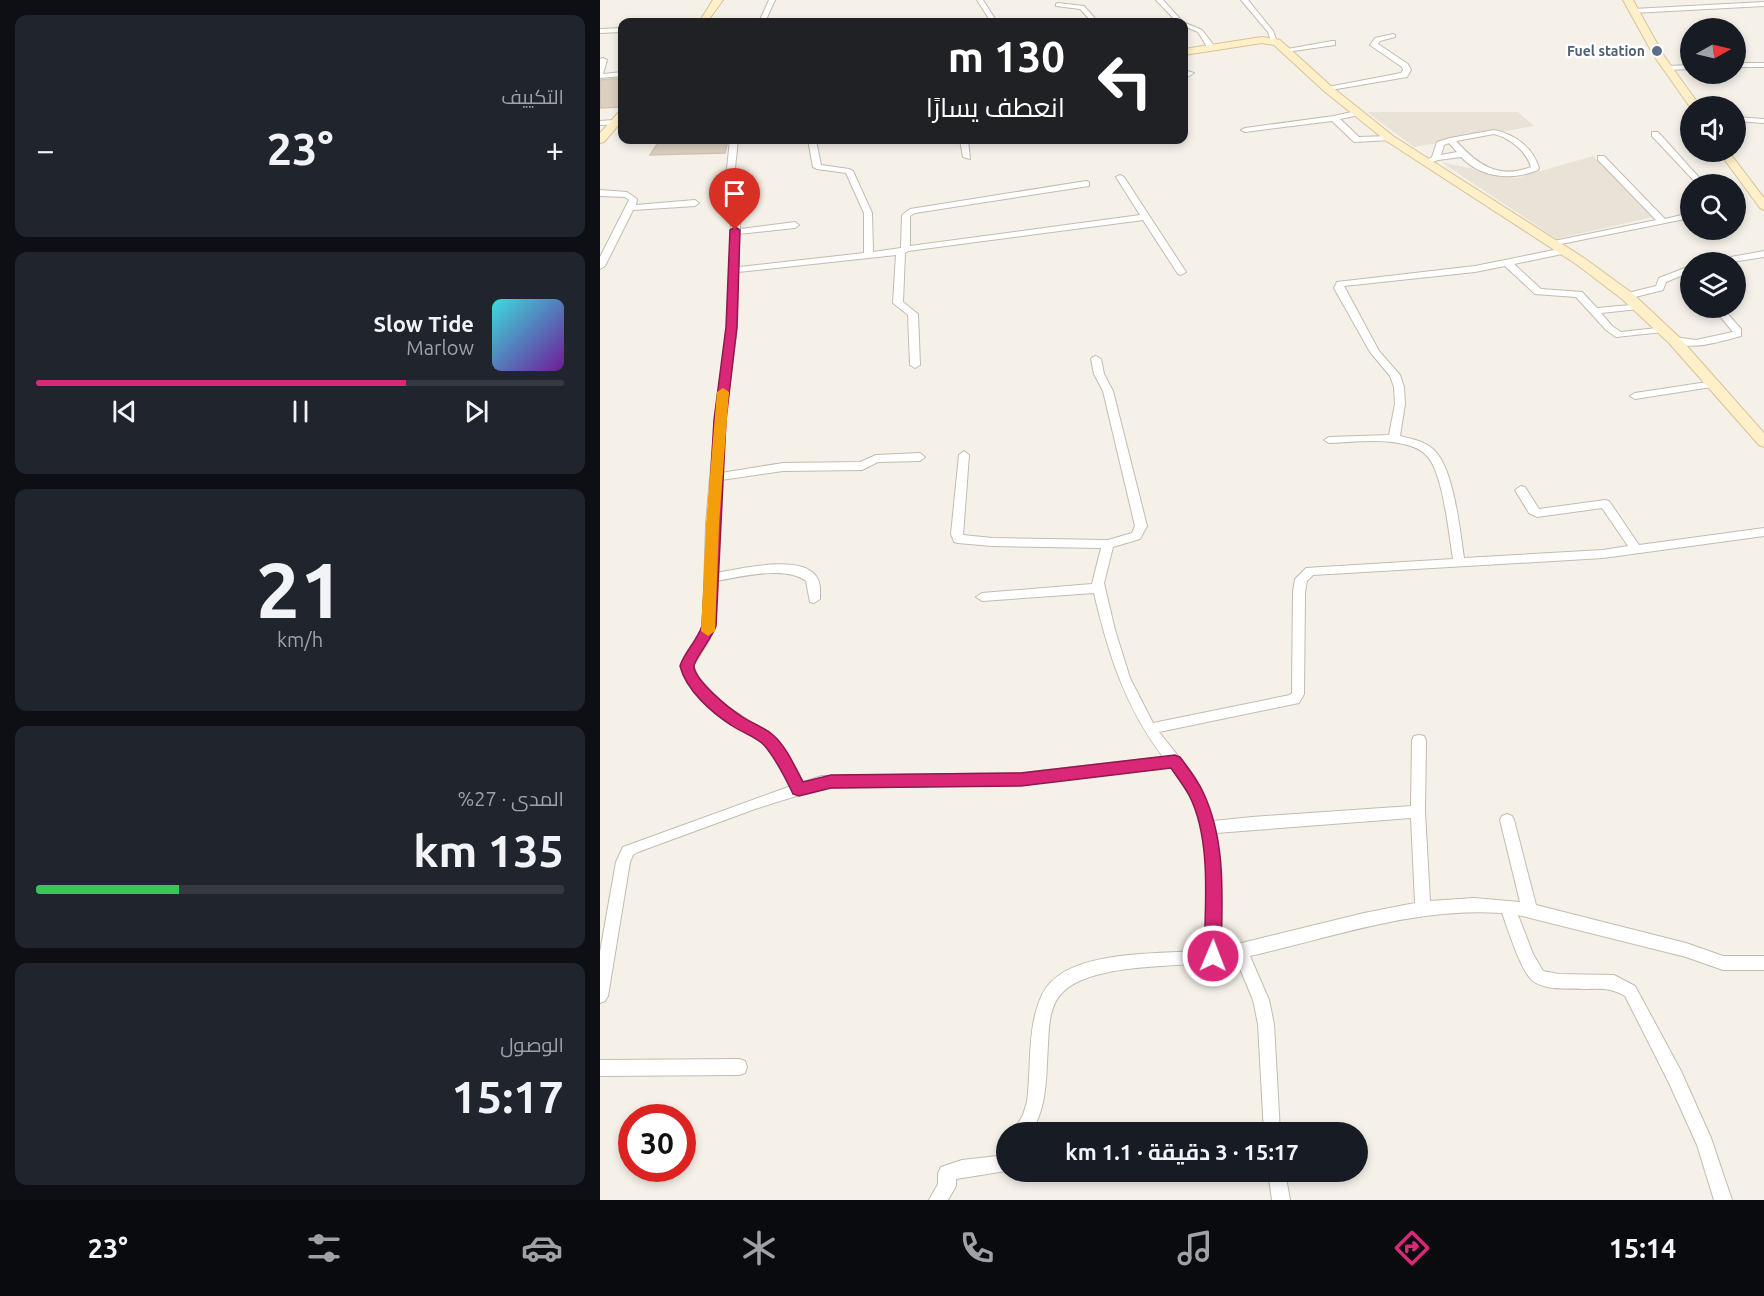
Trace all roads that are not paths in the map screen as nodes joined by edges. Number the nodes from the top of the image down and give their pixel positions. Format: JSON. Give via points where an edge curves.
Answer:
{"nodes":[{"id":1,"x":718,"y":0,"type":"edge"},
{"id":2,"x":772,"y":0,"type":"edge"},
{"id":3,"x":980,"y":0,"type":"edge"},
{"id":4,"x":1159,"y":0,"type":"edge"},
{"id":5,"x":1244,"y":0,"type":"edge"},
{"id":6,"x":1628,"y":0,"type":"edge"},
{"id":7,"x":1764,"y":4,"type":"edge"},
{"id":8,"x":1058,"y":5,"type":"dead end"},
{"id":9,"x":1634,"y":11,"type":"junction"},
{"id":10,"x":706,"y":18,"type":"edge"},
{"id":11,"x":764,"y":18,"type":"edge"},
{"id":12,"x":991,"y":18,"type":"edge"},
{"id":13,"x":1092,"y":18,"type":"edge"},
{"id":14,"x":1177,"y":18,"type":"edge"},
{"id":15,"x":1188,"y":26,"type":"edge"},
{"id":16,"x":618,"y":30,"type":"edge"},
{"id":17,"x":600,"y":31,"type":"edge"},
{"id":18,"x":1393,"y":36,"type":"dead end"},
{"id":19,"x":1274,"y":40,"type":"junction"},
{"id":20,"x":1332,"y":43,"type":"dead end"},
{"id":21,"x":1212,"y":48,"type":"junction"},
{"id":22,"x":1286,"y":50,"type":"junction"},
{"id":23,"x":1188,"y":51,"type":"edge"},
{"id":24,"x":600,"y":61,"type":"edge"},
{"id":25,"x":1746,"y":65,"type":"edge"},
{"id":26,"x":1764,"y":65,"type":"edge"},
{"id":27,"x":1680,"y":67,"type":"edge"},
{"id":28,"x":1668,"y":68,"type":"junction"},
{"id":29,"x":600,"y":74,"type":"edge"},
{"id":30,"x":618,"y":74,"type":"edge"},
{"id":31,"x":1328,"y":88,"type":"junction"},
{"id":32,"x":1688,"y":96,"type":"edge"},
{"id":33,"x":1356,"y":113,"type":"junction"},
{"id":34,"x":618,"y":118,"type":"edge"},
{"id":35,"x":1334,"y":118,"type":"junction"},
{"id":36,"x":618,"y":119,"type":"edge"},
{"id":37,"x":1746,"y":119,"type":"edge"},
{"id":38,"x":1764,"y":120,"type":"edge"},
{"id":39,"x":600,"y":123,"type":"edge"},
{"id":40,"x":1245,"y":130,"type":"dead end"},
{"id":41,"x":1655,"y":134,"type":"dead end"},
{"id":42,"x":1389,"y":138,"type":"junction"},
{"id":43,"x":600,"y":140,"type":"edge"},
{"id":44,"x":1450,"y":140,"type":"junction"},
{"id":45,"x":734,"y":144,"type":"edge"},
{"id":46,"x":813,"y":144,"type":"edge"},
{"id":47,"x":965,"y":144,"type":"edge"},
{"id":48,"x":1463,"y":154,"type":"junction"},
{"id":49,"x":967,"y":157,"type":"dead end"},
{"id":50,"x":1601,"y":158,"type":"dead end"},
{"id":51,"x":1431,"y":160,"type":"junction"},
{"id":52,"x":1732,"y":162,"type":"edge"},
{"id":53,"x":1692,"y":174,"type":"edge"},
{"id":54,"x":1120,"y":177,"type":"dead end"},
{"id":55,"x":1086,"y":184,"type":"dead end"},
{"id":56,"x":600,"y":193,"type":"edge"},
{"id":57,"x":695,"y":203,"type":"dead end"},
{"id":58,"x":1764,"y":206,"type":"edge"},
{"id":59,"x":631,"y":208,"type":"junction"},
{"id":60,"x":1146,"y":217,"type":"junction"},
{"id":61,"x":1680,"y":218,"type":"edge"},
{"id":62,"x":1662,"y":221,"type":"junction"},
{"id":63,"x":795,"y":225,"type":"dead end"},
{"id":64,"x":735,"y":232,"type":"junction"},
{"id":65,"x":1559,"y":247,"type":"junction"},
{"id":66,"x":903,"y":251,"type":"junction"},
{"id":67,"x":1764,"y":254,"type":"edge"},
{"id":68,"x":869,"y":255,"type":"junction"},
{"id":69,"x":1746,"y":257,"type":"edge"},
{"id":70,"x":1508,"y":263,"type":"junction"},
{"id":71,"x":600,"y":266,"type":"edge"},
{"id":72,"x":733,"y":270,"type":"junction"},
{"id":73,"x":1181,"y":272,"type":"dead end"},
{"id":74,"x":1680,"y":273,"type":"edge"},
{"id":75,"x":1627,"y":296,"type":"junction"},
{"id":76,"x":1638,"y":306,"type":"junction"},
{"id":77,"x":1596,"y":311,"type":"junction"},
{"id":78,"x":1727,"y":318,"type":"edge"},
{"id":79,"x":1663,"y":329,"type":"junction"},
{"id":80,"x":1674,"y":340,"type":"junction"},
{"id":81,"x":1096,"y":359,"type":"dead end"},
{"id":82,"x":915,"y":365,"type":"dead end"},
{"id":83,"x":1714,"y":384,"type":"junction"},
{"id":84,"x":1635,"y":396,"type":"dead end"},
{"id":85,"x":1394,"y":439,"type":"junction"},
{"id":86,"x":1329,"y":440,"type":"dead end"},
{"id":87,"x":1764,"y":442,"type":"edge"},
{"id":88,"x":964,"y":455,"type":"dead end"},
{"id":89,"x":920,"y":457,"type":"dead end"},
{"id":90,"x":716,"y":477,"type":"junction"},
{"id":91,"x":1521,"y":490,"type":"dead end"},
{"id":92,"x":1764,"y":532,"type":"edge"},
{"id":93,"x":1108,"y":544,"type":"junction"},
{"id":94,"x":1635,"y":549,"type":"junction"},
{"id":95,"x":1459,"y":562,"type":"junction"},
{"id":96,"x":710,"y":578,"type":"junction"},
{"id":97,"x":1099,"y":588,"type":"junction"},
{"id":98,"x":982,"y":597,"type":"dead end"},
{"id":99,"x":814,"y":599,"type":"dead end"},
{"id":100,"x":1149,"y":729,"type":"junction"},
{"id":101,"x":1419,"y":740,"type":"dead end"},
{"id":102,"x":1175,"y":761,"type":"junction"},
{"id":103,"x":799,"y":789,"type":"junction"},
{"id":104,"x":1418,"y":812,"type":"junction"},
{"id":105,"x":1507,"y":820,"type":"dead end"},
{"id":106,"x":1209,"y":828,"type":"junction"},
{"id":107,"x":1508,"y":907,"type":"junction"},
{"id":108,"x":1423,"y":909,"type":"junction"},
{"id":109,"x":1530,"y":912,"type":"junction"},
{"id":110,"x":605,"y":931,"type":"edge"},
{"id":111,"x":1240,"y":951,"type":"junction"},
{"id":112,"x":1213,"y":956,"type":"junction"},
{"id":113,"x":1764,"y":963,"type":"edge"},
{"id":114,"x":600,"y":996,"type":"edge"},
{"id":115,"x":739,"y":1067,"type":"dead end"},
{"id":116,"x":600,"y":1068,"type":"edge"},
{"id":117,"x":1029,"y":1122,"type":"edge"},
{"id":118,"x":1271,"y":1122,"type":"edge"},
{"id":119,"x":996,"y":1164,"type":"edge"},
{"id":120,"x":1278,"y":1182,"type":"edge"},
{"id":121,"x":938,"y":1200,"type":"edge"},
{"id":122,"x":1281,"y":1200,"type":"edge"},
{"id":123,"x":1723,"y":1200,"type":"edge"}],
"edges":[{"from":1,"to":10,"type":"street"},
{"from":2,"to":11,"type":"street"},
{"from":3,"to":12,"type":"street"},
{"from":4,"to":14,"type":"street"},
{"from":5,"to":19,"type":"street"},
{"from":6,"to":9,"type":"street"},
{"from":7,"to":9,"type":"street"},
{"from":8,"to":13,"type":"street","via":[[1082,7]]},
{"from":9,"to":28,"type":"street"},
{"from":15,"to":21,"type":"street","via":[[1200,31]]},
{"from":16,"to":17,"type":"street"},
{"from":18,"to":31,"type":"street","via":[[1374,43],[1405,66],[1404,75]]},
{"from":19,"to":21,"type":"street"},
{"from":19,"to":22,"type":"street"},
{"from":20,"to":22,"type":"street"},
{"from":21,"to":23,"type":"street"},
{"from":22,"to":31,"type":"street"},
{"from":24,"to":29,"type":"street","via":[[603,60]]},
{"from":25,"to":26,"type":"street"},
{"from":27,"to":28,"type":"street"},
{"from":28,"to":32,"type":"street"},
{"from":29,"to":30,"type":"street"},
{"from":31,"to":33,"type":"street"},
{"from":33,"to":35,"type":"street"},
{"from":33,"to":42,"type":"street"},
{"from":34,"to":39,"type":"street"},
{"from":35,"to":40,"type":"street"},
{"from":35,"to":42,"type":"street","via":[[1357,140]]},
{"from":36,"to":43,"type":"street"},
{"from":37,"to":38,"type":"street"},
{"from":41,"to":53,"type":"street"},
{"from":42,"to":51,"type":"street"},
{"from":44,"to":48,"type":"street"},
{"from":44,"to":48,"type":"street","via":[[1504,133],[1529,156],[1534,168],[1510,174],[1496,172],[1476,166]]},
{"from":44,"to":51,"type":"street","via":[[1440,144]]},
{"from":45,"to":64,"type":"street"},
{"from":46,"to":68,"type":"street","via":[[817,167],[849,171],[864,199]]},
{"from":47,"to":49,"type":"street"},
{"from":48,"to":51,"type":"street"},
{"from":50,"to":62,"type":"street"},
{"from":51,"to":65,"type":"street"},
{"from":52,"to":58,"type":"street"},
{"from":54,"to":60,"type":"street"},
{"from":55,"to":66,"type":"street","via":[[913,211],[906,215]]},
{"from":56,"to":59,"type":"street","via":[[631,197]]},
{"from":57,"to":59,"type":"street"},
{"from":59,"to":71,"type":"street"},
{"from":60,"to":66,"type":"street"},
{"from":60,"to":73,"type":"street"},
{"from":61,"to":62,"type":"street"},
{"from":62,"to":65,"type":"street"},
{"from":63,"to":64,"type":"street"},
{"from":64,"to":72,"type":"street"},
{"from":65,"to":70,"type":"street"},
{"from":65,"to":75,"type":"street"},
{"from":66,"to":68,"type":"street"},
{"from":66,"to":82,"type":"street","via":[[898,303],[913,314]]},
{"from":67,"to":69,"type":"street"},
{"from":68,"to":72,"type":"street"},
{"from":70,"to":77,"type":"street","via":[[1538,292],[1576,292]]},
{"from":70,"to":85,"type":"street","via":[[1338,286],[1369,344],[1397,381],[1400,404]]},
{"from":72,"to":90,"type":"street","via":[[732,327]]},
{"from":74,"to":75,"type":"street","via":[[1662,280],[1660,288]]},
{"from":75,"to":76,"type":"street"},
{"from":76,"to":77,"type":"street"},
{"from":76,"to":79,"type":"street"},
{"from":77,"to":79,"type":"street","via":[[1618,335]]},
{"from":78,"to":80,"type":"street","via":[[1738,334],[1696,343]]},
{"from":79,"to":80,"type":"street"},
{"from":80,"to":83,"type":"street"},
{"from":81,"to":93,"type":"street","via":[[1108,391],[1141,526],[1136,536]]},
{"from":83,"to":84,"type":"street"},
{"from":83,"to":87,"type":"street"},
{"from":85,"to":86,"type":"street"},
{"from":85,"to":95,"type":"street","via":[[1425,449],[1437,462]]},
{"from":88,"to":93,"type":"street","via":[[957,539]]},
{"from":89,"to":90,"type":"street","via":[[876,459],[862,466],[783,467]]},
{"from":90,"to":96,"type":"street"},
{"from":91,"to":94,"type":"street","via":[[1537,513],[1605,504]]},
{"from":92,"to":94,"type":"street"},
{"from":93,"to":97,"type":"street"},
{"from":94,"to":95,"type":"street"},
{"from":95,"to":100,"type":"street","via":[[1306,572],[1299,592],[1298,694],[1294,699]]},
{"from":96,"to":99,"type":"street","via":[[801,570],[814,583]]},
{"from":96,"to":103,"type":"street","via":[[707,632],[690,656],[690,676],[714,704],[768,740]]},
{"from":97,"to":98,"type":"street"},
{"from":97,"to":100,"type":"street","via":[[1124,678]]},
{"from":100,"to":102,"type":"street"},
{"from":101,"to":104,"type":"street"},
{"from":102,"to":103,"type":"street","via":[[1021,779],[831,782]]},
{"from":102,"to":106,"type":"street","via":[[1196,793]]},
{"from":103,"to":110,"type":"street","via":[[628,851]]},
{"from":104,"to":106,"type":"street"},
{"from":104,"to":108,"type":"street"},
{"from":105,"to":109,"type":"street"},
{"from":106,"to":112,"type":"street","via":[[1214,886]]},
{"from":107,"to":108,"type":"street"},
{"from":107,"to":109,"type":"street"},
{"from":107,"to":123,"type":"street","via":[[1513,927],[1538,976],[1559,981],[1614,982],[1630,991],[1705,1144]]},
{"from":108,"to":111,"type":"street"},
{"from":109,"to":113,"type":"street","via":[[1694,952],[1723,963]]},
{"from":110,"to":114,"type":"street"},
{"from":111,"to":112,"type":"street"},
{"from":111,"to":118,"type":"street","via":[[1261,1000],[1266,1024]]},
{"from":112,"to":117,"type":"street","via":[[1111,966],[1082,972],[1055,988],[1044,1011],[1037,1091]]},
{"from":115,"to":116,"type":"street"},
{"from":119,"to":121,"type":"street","via":[[947,1173],[947,1186]]},
{"from":120,"to":122,"type":"street"}]}
